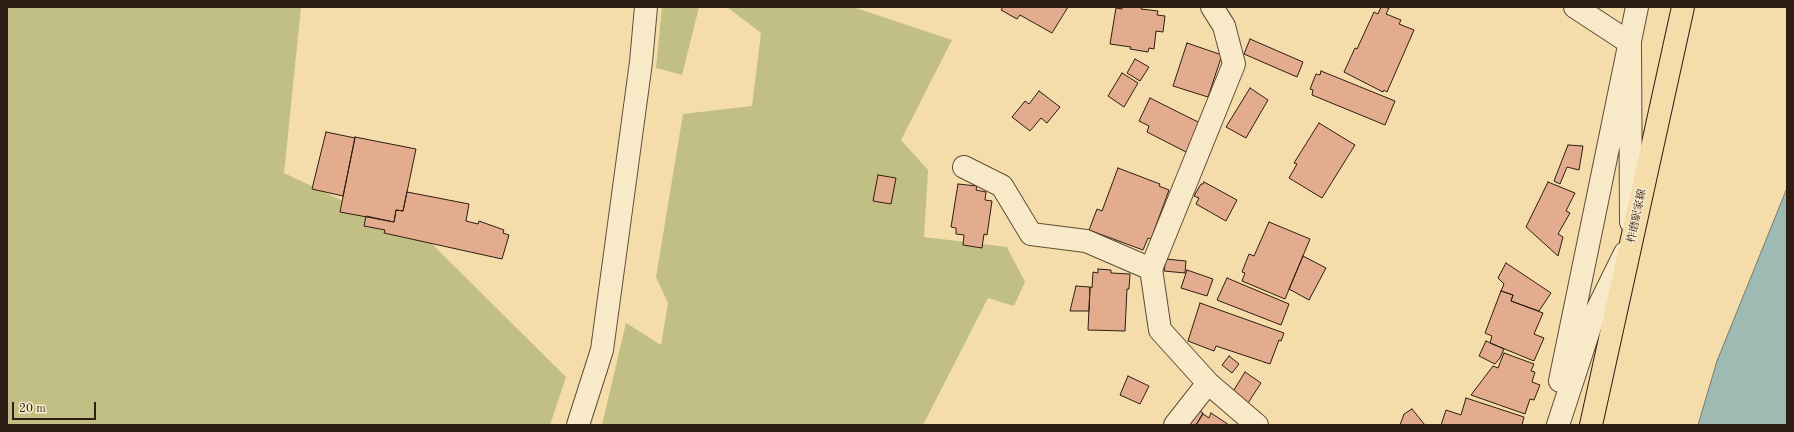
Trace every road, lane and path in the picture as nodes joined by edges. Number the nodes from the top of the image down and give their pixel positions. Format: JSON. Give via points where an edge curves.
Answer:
{"nodes":[{"id":1,"x":646,"y":7,"type":"edge"},
{"id":2,"x":1212,"y":7,"type":"edge"},
{"id":3,"x":1575,"y":7,"type":"edge"},
{"id":4,"x":1637,"y":7,"type":"edge"},
{"id":5,"x":1683,"y":7,"type":"edge"},
{"id":6,"x":1630,"y":43,"type":"junction"},
{"id":7,"x":964,"y":167,"type":"dead end"},
{"id":8,"x":1632,"y":239,"type":"junction"},
{"id":9,"x":1151,"y":269,"type":"junction"},
{"id":10,"x":1208,"y":383,"type":"junction"},
{"id":11,"x":578,"y":425,"type":"edge"},
{"id":12,"x":1175,"y":425,"type":"edge"},
{"id":13,"x":1257,"y":425,"type":"edge"},
{"id":14,"x":1551,"y":425,"type":"edge"},
{"id":15,"x":1558,"y":425,"type":"edge"},
{"id":16,"x":1591,"y":425,"type":"edge"}],
"edges":[{"from":1,"to":11,"type":"street","via":[[641,62],[602,350]]},
{"from":2,"to":9,"type":"street","via":[[1224,26],[1234,64]]},
{"from":3,"to":6,"type":"street"},
{"from":4,"to":6,"type":"street"},
{"from":5,"to":8,"type":"main road","name":"柞磨駅家線"},
{"from":6,"to":8,"type":"street"},
{"from":6,"to":14,"type":"street"},
{"from":7,"to":9,"type":"street","via":[[1002,186],[1031,234],[1086,241]]},
{"from":8,"to":15,"type":"street","via":[[1593,318]]},
{"from":8,"to":16,"type":"main road","name":"柞磨駅家線"},
{"from":9,"to":10,"type":"street","via":[[1160,330]]},
{"from":10,"to":12,"type":"street"},
{"from":10,"to":13,"type":"street"}]}
